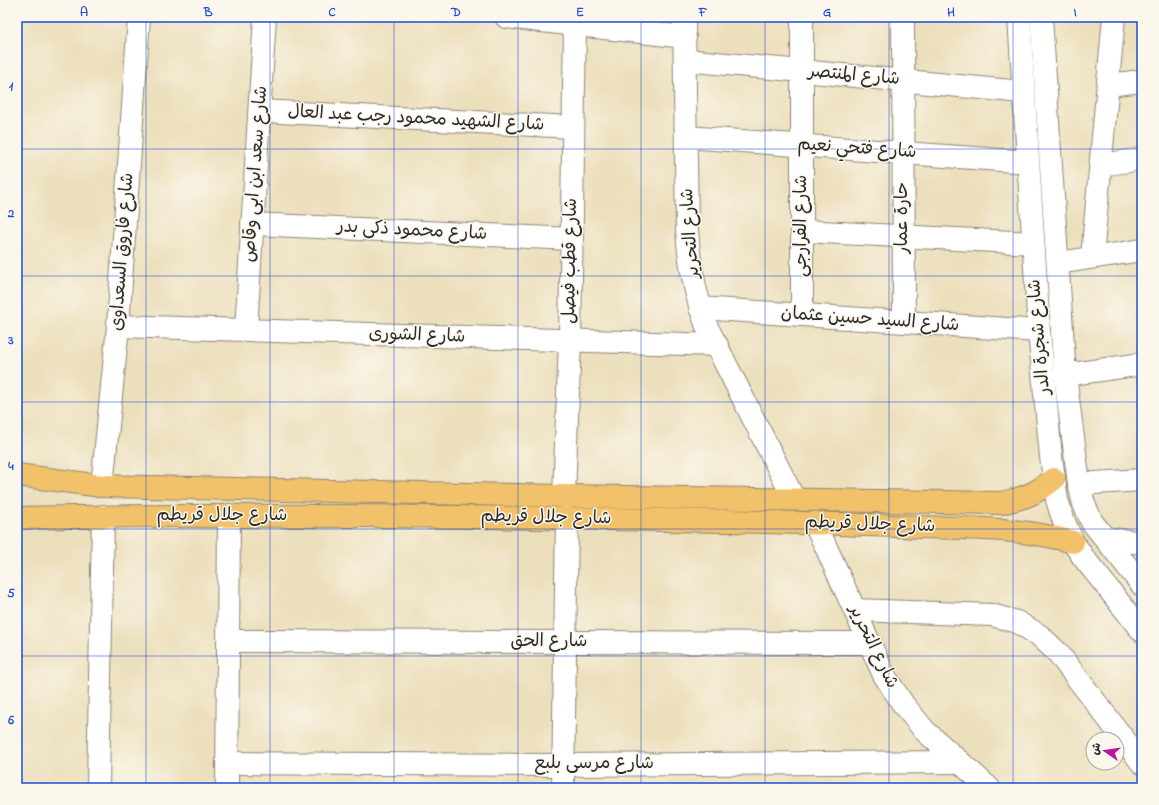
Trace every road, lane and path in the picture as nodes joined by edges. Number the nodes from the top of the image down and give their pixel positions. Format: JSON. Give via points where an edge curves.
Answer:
{"nodes":[{"id":1,"x":139,"y":17,"type":"edge"},
{"id":2,"x":265,"y":17,"type":"edge"},
{"id":3,"x":506,"y":17,"type":"edge"},
{"id":4,"x":802,"y":17,"type":"edge"},
{"id":5,"x":903,"y":17,"type":"edge"},
{"id":6,"x":1018,"y":17,"type":"edge"},
{"id":7,"x":1041,"y":17,"type":"edge"},
{"id":8,"x":1114,"y":17,"type":"edge"},
{"id":9,"x":575,"y":25,"type":"junction"},
{"id":10,"x":685,"y":27,"type":"edge"},
{"id":11,"x":685,"y":60,"type":"junction"},
{"id":12,"x":802,"y":71,"type":"junction"},
{"id":13,"x":903,"y":80,"type":"junction"},
{"id":14,"x":1142,"y":81,"type":"edge"},
{"id":15,"x":1108,"y":86,"type":"junction"},
{"id":16,"x":1023,"y":92,"type":"junction"},
{"id":17,"x":260,"y":111,"type":"junction"},
{"id":18,"x":573,"y":127,"type":"junction"},
{"id":19,"x":686,"y":136,"type":"junction"},
{"id":20,"x":802,"y":145,"type":"junction"},
{"id":21,"x":903,"y":153,"type":"junction"},
{"id":22,"x":1142,"y":159,"type":"edge"},
{"id":23,"x":1028,"y":162,"type":"junction"},
{"id":24,"x":1101,"y":165,"type":"junction"},
{"id":25,"x":252,"y":224,"type":"junction"},
{"id":26,"x":802,"y":231,"type":"junction"},
{"id":27,"x":904,"y":236,"type":"junction"},
{"id":28,"x":572,"y":239,"type":"junction"},
{"id":29,"x":1033,"y":243,"type":"junction"},
{"id":30,"x":1142,"y":250,"type":"edge"},
{"id":31,"x":1092,"y":257,"type":"junction"},
{"id":32,"x":1058,"y":263,"type":"junction"},
{"id":33,"x":700,"y":308,"type":"junction"},
{"id":34,"x":802,"y":315,"type":"junction"},
{"id":35,"x":904,"y":322,"type":"junction"},
{"id":36,"x":118,"y":326,"type":"junction"},
{"id":37,"x":246,"y":330,"type":"junction"},
{"id":38,"x":1039,"y":331,"type":"junction"},
{"id":39,"x":570,"y":340,"type":"junction"},
{"id":40,"x":717,"y":345,"type":"junction"},
{"id":41,"x":1142,"y":364,"type":"edge"},
{"id":42,"x":1065,"y":375,"type":"junction"},
{"id":43,"x":17,"y":475,"type":"edge"},
{"id":44,"x":1054,"y":479,"type":"junction"},
{"id":45,"x":1142,"y":480,"type":"edge"},
{"id":46,"x":1079,"y":484,"type":"junction"},
{"id":47,"x":102,"y":486,"type":"junction"},
{"id":48,"x":432,"y":494,"type":"junction"},
{"id":49,"x":564,"y":496,"type":"junction"},
{"id":50,"x":794,"y":499,"type":"junction"},
{"id":51,"x":981,"y":502,"type":"junction"},
{"id":52,"x":229,"y":515,"type":"junction"},
{"id":53,"x":103,"y":516,"type":"junction"},
{"id":54,"x":431,"y":516,"type":"junction"},
{"id":55,"x":17,"y":518,"type":"edge"},
{"id":56,"x":567,"y":518,"type":"junction"},
{"id":57,"x":815,"y":523,"type":"junction"},
{"id":58,"x":981,"y":529,"type":"junction"},
{"id":59,"x":1105,"y":538,"type":"junction"},
{"id":60,"x":1073,"y":542,"type":"junction"},
{"id":61,"x":1142,"y":542,"type":"edge"},
{"id":62,"x":1142,"y":585,"type":"edge"},
{"id":63,"x":854,"y":610,"type":"junction"},
{"id":64,"x":1142,"y":631,"type":"edge"},
{"id":65,"x":229,"y":641,"type":"junction"},
{"id":66,"x":566,"y":642,"type":"junction"},
{"id":67,"x":870,"y":643,"type":"junction"},
{"id":68,"x":227,"y":762,"type":"junction"},
{"id":69,"x":960,"y":762,"type":"junction"},
{"id":70,"x":1142,"y":763,"type":"edge"},
{"id":71,"x":563,"y":765,"type":"junction"},
{"id":72,"x":98,"y":788,"type":"edge"},
{"id":73,"x":227,"y":788,"type":"edge"},
{"id":74,"x":563,"y":788,"type":"edge"},
{"id":75,"x":990,"y":788,"type":"edge"}],
"edges":[{"from":1,"to":36,"type":"street","name":"شارع فاروق السعداوى"},
{"from":2,"to":17,"type":"street","name":"شارع سعد ابن ابى وقاص"},
{"from":3,"to":9,"type":"street"},
{"from":4,"to":12,"type":"street","name":"شارع الفرارجى"},
{"from":5,"to":13,"type":"street","name":"حارة عمار"},
{"from":6,"to":16,"type":"street","name":"شارع شجرة الدر"},
{"from":7,"to":32,"type":"street","name":"شارع شجرة الدر"},
{"from":8,"to":15,"type":"street"},
{"from":9,"to":10,"type":"street"},
{"from":9,"to":18,"type":"street","name":"شارع قطب فيصل"},
{"from":10,"to":11,"type":"street","name":"شارع التحرير"},
{"from":11,"to":12,"type":"street","name":"شارع المنتصر"},
{"from":11,"to":19,"type":"street","name":"شارع التحرير"},
{"from":12,"to":13,"type":"street","name":"شارع المنتصر"},
{"from":12,"to":20,"type":"street","name":"شارع الفرارجى"},
{"from":13,"to":16,"type":"street","name":"شارع المنتصر"},
{"from":13,"to":21,"type":"street","name":"حارة عمار"},
{"from":14,"to":15,"type":"street"},
{"from":15,"to":24,"type":"street"},
{"from":16,"to":23,"type":"street","name":"شارع شجرة الدر"},
{"from":17,"to":18,"type":"street","name":"شارع الشهيد محمود رجب عبد العال"},
{"from":17,"to":25,"type":"street","name":"شارع سعد ابن ابى وقاص"},
{"from":18,"to":28,"type":"street","name":"شارع قطب فيصل"},
{"from":19,"to":20,"type":"street","name":"شارع فتحي نعيم"},
{"from":19,"to":33,"type":"street","name":"شارع التحرير","via":[[689,257]]},
{"from":20,"to":21,"type":"street","name":"شارع فتحي نعيم"},
{"from":20,"to":26,"type":"street","name":"شارع الفرارجى"},
{"from":21,"to":23,"type":"street","name":"شارع فتحي نعيم"},
{"from":21,"to":27,"type":"street","name":"حارة عمار"},
{"from":22,"to":24,"type":"street"},
{"from":23,"to":29,"type":"street","name":"شارع شجرة الدر"},
{"from":24,"to":31,"type":"street"},
{"from":25,"to":28,"type":"street","name":"شارع محمود ذكى بدر"},
{"from":25,"to":37,"type":"street","name":"شارع سعد ابن ابى وقاص"},
{"from":26,"to":27,"type":"street"},
{"from":26,"to":34,"type":"street","name":"شارع الفرارجى"},
{"from":27,"to":29,"type":"street"},
{"from":27,"to":35,"type":"street","name":"حارة عمار"},
{"from":28,"to":39,"type":"street","name":"شارع قطب فيصل"},
{"from":29,"to":38,"type":"street","name":"شارع شجرة الدر"},
{"from":30,"to":31,"type":"street"},
{"from":31,"to":32,"type":"street"},
{"from":32,"to":42,"type":"street","name":"شارع شجرة الدر"},
{"from":33,"to":34,"type":"street","name":"شارع السيد حسين عثمان"},
{"from":33,"to":40,"type":"street","name":"شارع التحرير"},
{"from":34,"to":35,"type":"street","name":"شارع السيد حسين عثمان"},
{"from":35,"to":38,"type":"street","name":"شارع السيد حسين عثمان"},
{"from":36,"to":37,"type":"street","name":"شارع الشورى"},
{"from":36,"to":47,"type":"street","name":"شارع فاروق السعداوى"},
{"from":37,"to":39,"type":"street","name":"شارع الشورى"},
{"from":38,"to":44,"type":"street","name":"شارع شجرة الدر"},
{"from":39,"to":40,"type":"street","name":"شارع الشورى"},
{"from":39,"to":49,"type":"street","name":"شارع قطب فيصل"},
{"from":40,"to":50,"type":"street","name":"شارع التحرير"},
{"from":41,"to":42,"type":"street"},
{"from":42,"to":46,"type":"street","name":"شارع شجرة الدر"},
{"from":43,"to":47,"type":"main road","name":"شارع جلال قريطم"},
{"from":44,"to":51,"type":"main road","name":"شارع جلال قريطم","via":[[1040,490],[1021,499],[1001,503]]},
{"from":44,"to":60,"type":"street","name":"شارع شجرة الدر","via":[[1057,500]]},
{"from":45,"to":46,"type":"street"},
{"from":46,"to":59,"type":"street","name":"شارع شجرة الدر","via":[[1092,522]]},
{"from":47,"to":48,"type":"main road","name":"شارع جلال قريطم"},
{"from":48,"to":49,"type":"main road","name":"شارع جلال قريطم"},
{"from":48,"to":54,"type":"main road"},
{"from":49,"to":50,"type":"main road","name":"شارع جلال قريطم"},
{"from":50,"to":51,"type":"main road","name":"شارع جلال قريطم"},
{"from":51,"to":58,"type":"main road"},
{"from":52,"to":53,"type":"main road","name":"شارع جلال قريطم"},
{"from":52,"to":54,"type":"main road","name":"شارع جلال قريطم"},
{"from":52,"to":65,"type":"street"},
{"from":53,"to":55,"type":"main road","name":"شارع جلال قريطم"},
{"from":53,"to":72,"type":"street"},
{"from":54,"to":56,"type":"main road","name":"شارع جلال قريطم"},
{"from":56,"to":57,"type":"main road","name":"شارع جلال قريطم"},
{"from":56,"to":66,"type":"street"},
{"from":57,"to":58,"type":"main road","name":"شارع جلال قريطم"},
{"from":57,"to":63,"type":"street","name":"شارع التحرير"},
{"from":58,"to":60,"type":"main road","name":"شارع جلال قريطم","via":[[1028,532]]},
{"from":59,"to":61,"type":"street"},
{"from":59,"to":62,"type":"street","name":"شارع شجرة الدر"},
{"from":60,"to":64,"type":"street","name":"شارع شجرة الدر"},
{"from":63,"to":67,"type":"street","name":"شارع التحرير"},
{"from":63,"to":70,"type":"street","via":[[992,615],[1017,622],[1039,635],[1058,653]]},
{"from":65,"to":66,"type":"street","name":"شارع الحق"},
{"from":65,"to":68,"type":"street"},
{"from":66,"to":67,"type":"street","name":"شارع الحق"},
{"from":66,"to":71,"type":"street"},
{"from":67,"to":69,"type":"street","name":"شارع التحرير","via":[[884,675],[903,704],[925,731]]},
{"from":68,"to":71,"type":"street","name":"شارع مرسى بلبع"},
{"from":68,"to":73,"type":"street"},
{"from":69,"to":71,"type":"street","name":"شارع مرسى بلبع"},
{"from":69,"to":75,"type":"street","name":"شارع التحرير"},
{"from":71,"to":74,"type":"street"}]}
